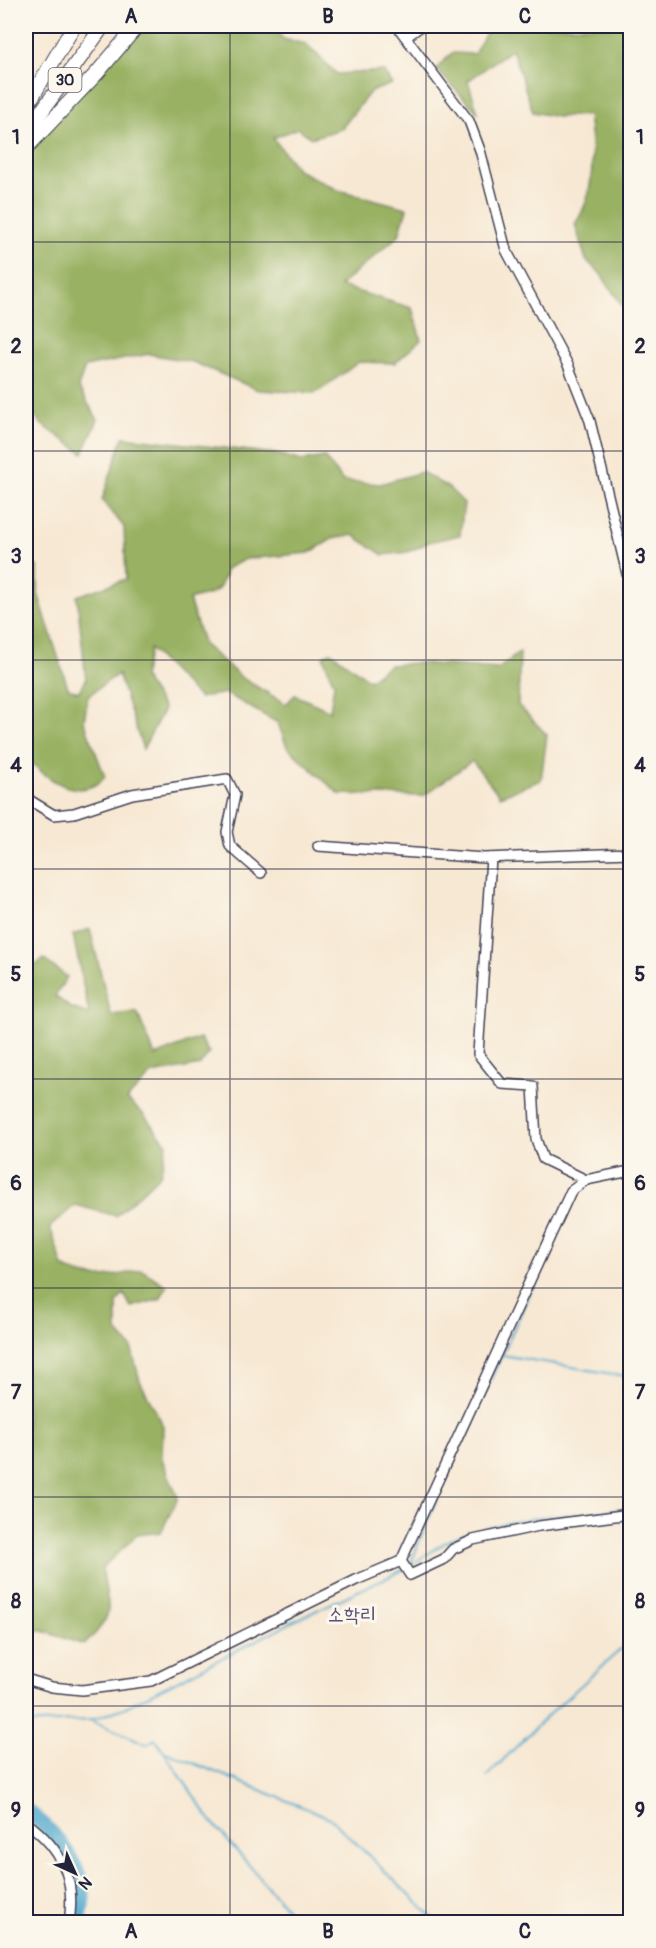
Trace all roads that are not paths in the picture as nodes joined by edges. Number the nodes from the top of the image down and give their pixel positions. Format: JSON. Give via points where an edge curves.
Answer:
{"nodes":[{"id":1,"x":74,"y":26,"type":"edge"},
{"id":2,"x":95,"y":26,"type":"edge"},
{"id":3,"x":103,"y":26,"type":"edge"},
{"id":4,"x":137,"y":26,"type":"edge"},
{"id":5,"x":397,"y":26,"type":"edge"},
{"id":6,"x":421,"y":26,"type":"edge"},
{"id":7,"x":406,"y":37,"type":"junction"},
{"id":8,"x":26,"y":107,"type":"edge"},
{"id":9,"x":26,"y":121,"type":"edge"},
{"id":10,"x":26,"y":133,"type":"edge"},
{"id":11,"x":26,"y":148,"type":"edge"},
{"id":12,"x":630,"y":586,"type":"edge"},
{"id":13,"x":26,"y":798,"type":"edge"},
{"id":14,"x":318,"y":846,"type":"dead end"},
{"id":15,"x":630,"y":853,"type":"edge"},
{"id":16,"x":491,"y":858,"type":"junction"},
{"id":17,"x":261,"y":873,"type":"dead end"},
{"id":18,"x":630,"y":1171,"type":"edge"},
{"id":19,"x":586,"y":1180,"type":"junction"},
{"id":20,"x":630,"y":1514,"type":"edge"},
{"id":21,"x":401,"y":1561,"type":"junction"},
{"id":22,"x":26,"y":1679,"type":"edge"},
{"id":23,"x":26,"y":1822,"type":"edge"},
{"id":24,"x":69,"y":1923,"type":"edge"}],
"edges":[{"from":1,"to":8,"type":"highway"},
{"from":2,"to":9,"type":"highway","number":"30"},
{"from":3,"to":10,"type":"highway","number":"30"},
{"from":4,"to":11,"type":"highway"},
{"from":5,"to":7,"type":"street"},
{"from":6,"to":7,"type":"street"},
{"from":7,"to":12,"type":"street","via":[[469,121],[506,250],[580,392]]},
{"from":13,"to":17,"type":"street","via":[[54,815],[74,813],[132,794],[227,779],[235,795],[227,832],[230,846]]},
{"from":14,"to":16,"type":"street"},
{"from":15,"to":16,"type":"street"},
{"from":16,"to":19,"type":"street","via":[[478,1054],[502,1084],[534,1086],[536,1139],[543,1159]]},
{"from":18,"to":19,"type":"street"},
{"from":19,"to":21,"type":"street","via":[[571,1191]]},
{"from":20,"to":21,"type":"street","via":[[472,1540],[410,1575]]},
{"from":21,"to":22,"type":"street","via":[[151,1681],[82,1690]]},
{"from":23,"to":24,"type":"street","via":[[41,1833],[70,1879]]}]}
